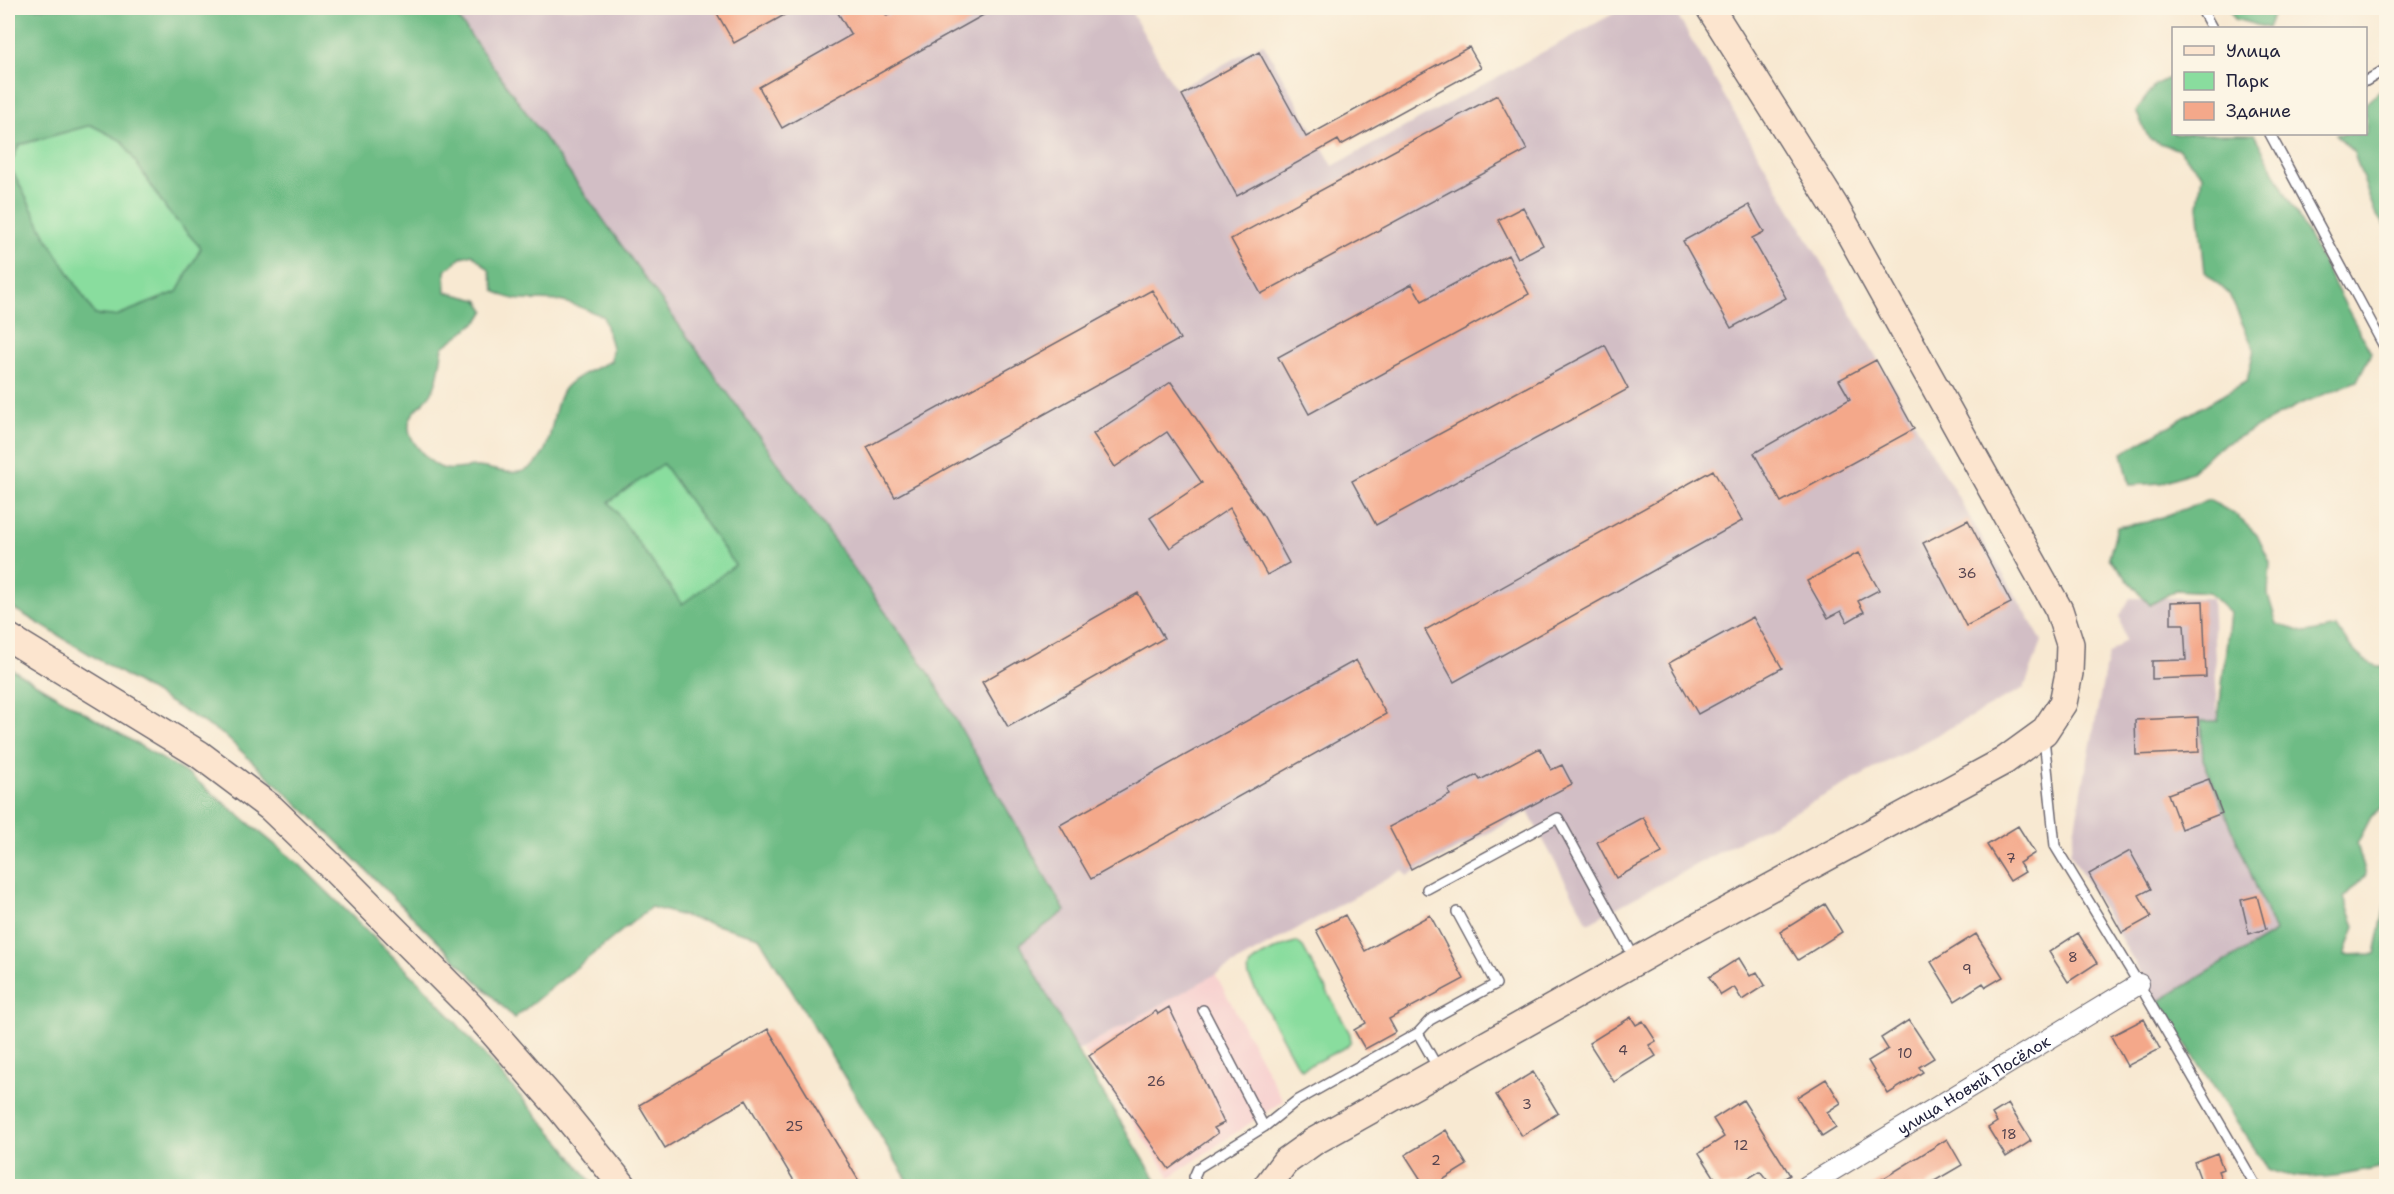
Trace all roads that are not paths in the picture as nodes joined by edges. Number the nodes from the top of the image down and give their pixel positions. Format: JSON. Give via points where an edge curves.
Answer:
{"nodes":[{"id":1,"x":1710,"y":8,"type":"edge"},
{"id":2,"x":2200,"y":8,"type":"edge"},
{"id":3,"x":2211,"y":27,"type":"edge"},
{"id":4,"x":2386,"y":69,"type":"edge"},
{"id":5,"x":2367,"y":80,"type":"edge"},
{"id":6,"x":2271,"y":135,"type":"edge"},
{"id":7,"x":2386,"y":350,"type":"edge"},
{"id":8,"x":8,"y":638,"type":"edge"},
{"id":9,"x":2044,"y":732,"type":"junction"},
{"id":10,"x":1426,"y":889,"type":"dead end"},
{"id":11,"x":1457,"y":912,"type":"dead end"},
{"id":12,"x":1636,"y":962,"type":"junction"},
{"id":13,"x":2139,"y":984,"type":"junction"},
{"id":14,"x":1203,"y":1010,"type":"dead end"},
{"id":15,"x":1418,"y":1033,"type":"junction"},
{"id":16,"x":1439,"y":1071,"type":"junction"},
{"id":17,"x":1264,"y":1127,"type":"junction"},
{"id":18,"x":623,"y":1186,"type":"edge"},
{"id":19,"x":1197,"y":1186,"type":"edge"},
{"id":20,"x":1265,"y":1186,"type":"edge"},
{"id":21,"x":1808,"y":1186,"type":"edge"},
{"id":22,"x":2256,"y":1186,"type":"edge"}],
"edges":[{"from":1,"to":9,"type":"main road","via":[[1835,207],[2059,610],[2070,644],[2070,673],[2063,703]]},
{"from":2,"to":3,"type":"lane"},
{"from":4,"to":5,"type":"lane"},
{"from":6,"to":7,"type":"lane"},
{"from":8,"to":18,"type":"main road","via":[[199,753],[271,808],[470,1006]]},
{"from":9,"to":12,"type":"main road","via":[[2004,761]]},
{"from":9,"to":13,"type":"lane","via":[[2055,846]]},
{"from":10,"to":12,"type":"lane","via":[[1558,818]]},
{"from":11,"to":15,"type":"lane","via":[[1496,984],[1430,1020]]},
{"from":12,"to":16,"type":"main road"},
{"from":13,"to":21,"type":"street","name":"улица Новый Посёлок"},
{"from":13,"to":22,"type":"lane"},
{"from":14,"to":17,"type":"lane"},
{"from":15,"to":16,"type":"lane"},
{"from":15,"to":17,"type":"lane","via":[[1295,1102]]},
{"from":16,"to":20,"type":"main road","via":[[1312,1142],[1285,1162]]},
{"from":17,"to":19,"type":"lane","via":[[1198,1168],[1194,1177]]}]}
